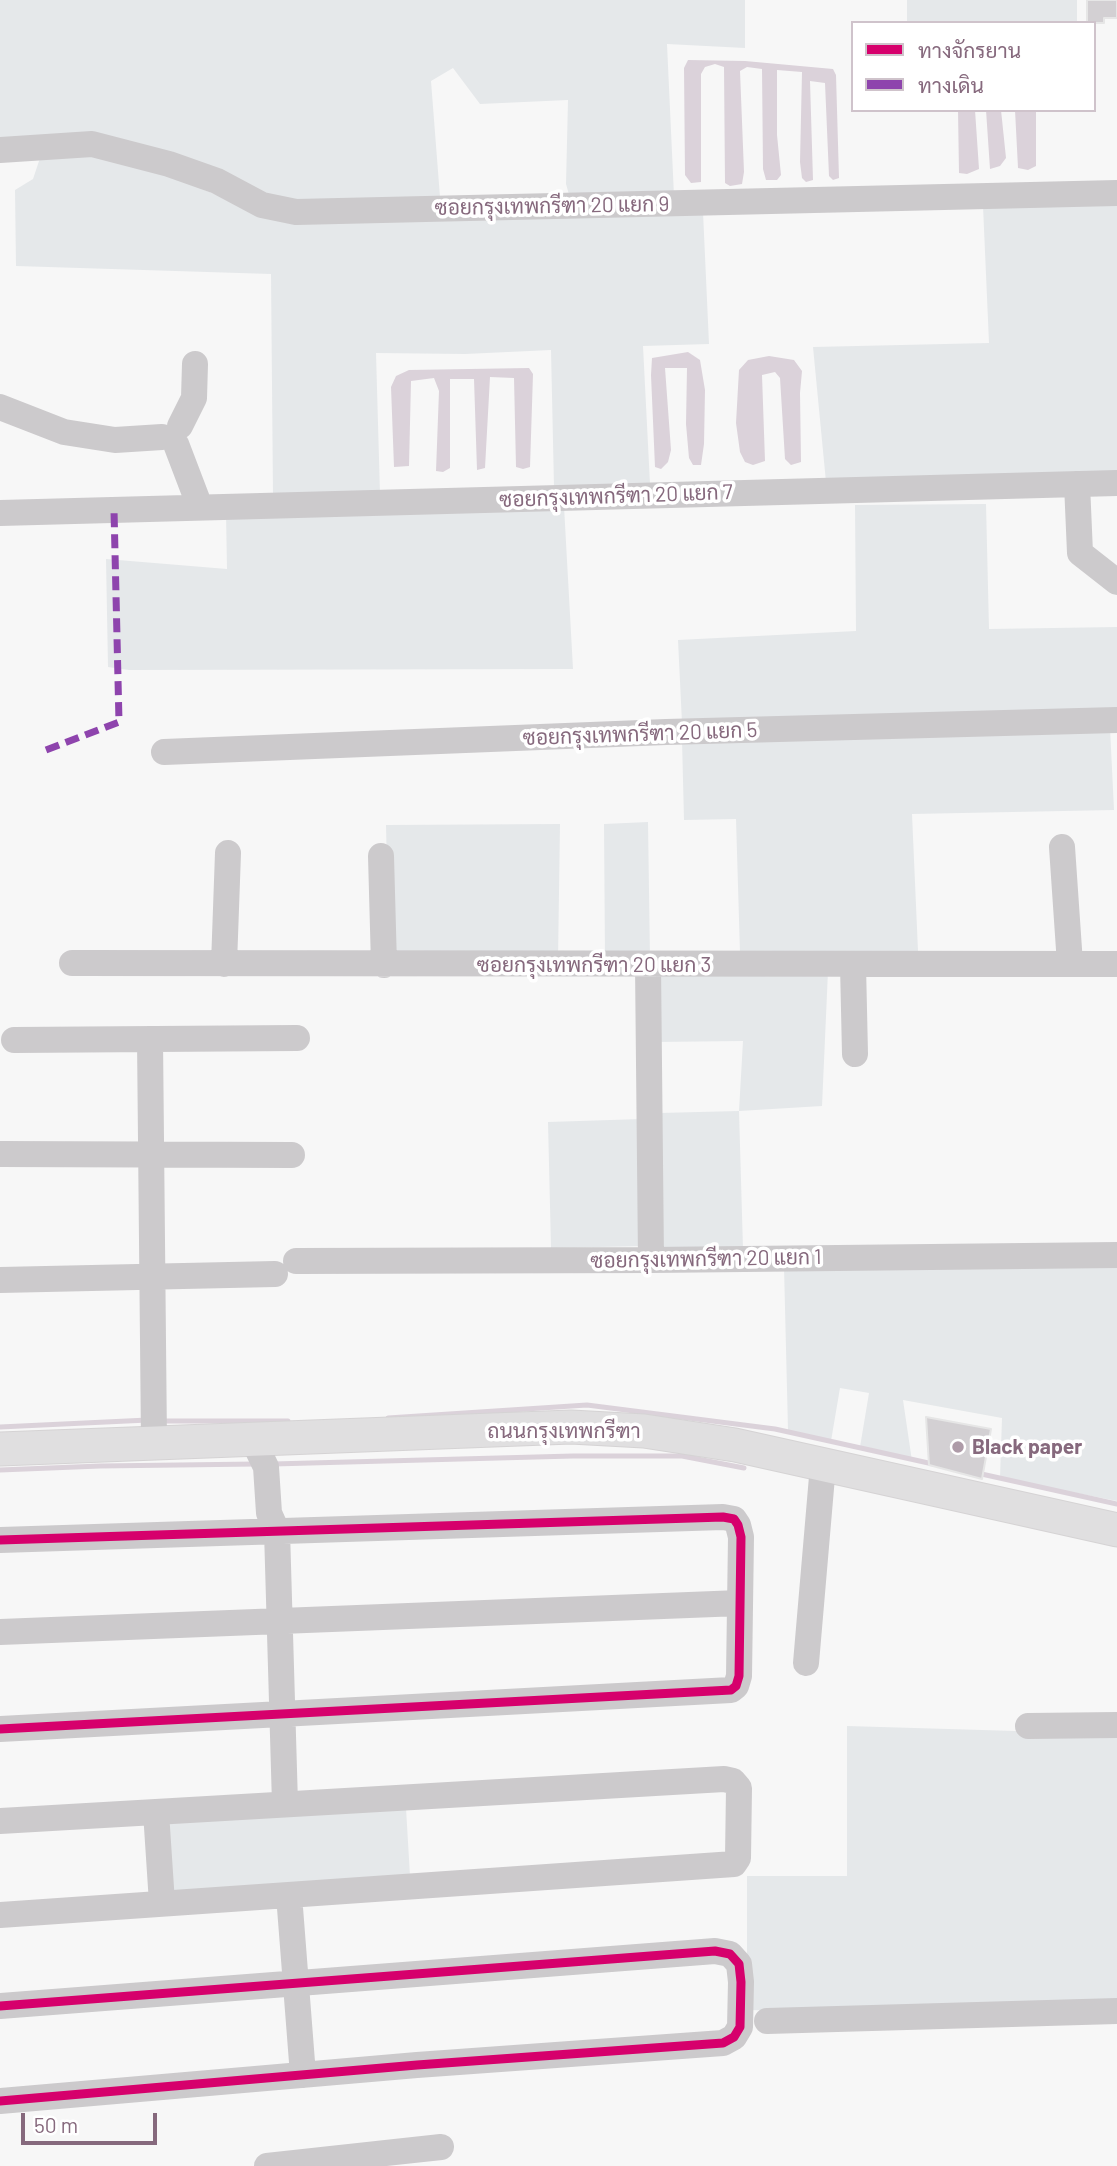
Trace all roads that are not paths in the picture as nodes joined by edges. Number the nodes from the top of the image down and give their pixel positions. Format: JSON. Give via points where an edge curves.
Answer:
{"nodes":[{"id":1,"x":0,"y":150,"type":"edge"},
{"id":2,"x":1117,"y":193,"type":"edge"},
{"id":3,"x":195,"y":364,"type":"dead end"},
{"id":4,"x":0,"y":407,"type":"edge"},
{"id":5,"x":172,"y":436,"type":"junction"},
{"id":6,"x":1117,"y":483,"type":"edge"},
{"id":7,"x":1077,"y":484,"type":"junction"},
{"id":8,"x":200,"y":508,"type":"junction"},
{"id":9,"x":0,"y":513,"type":"edge"},
{"id":10,"x":1117,"y":582,"type":"edge"},
{"id":11,"x":1117,"y":720,"type":"edge"},
{"id":12,"x":164,"y":752,"type":"dead end"},
{"id":13,"x":1062,"y":847,"type":"dead end"},
{"id":14,"x":228,"y":853,"type":"dead end"},
{"id":15,"x":381,"y":856,"type":"dead end"},
{"id":16,"x":72,"y":963,"type":"dead end"},
{"id":17,"x":224,"y":964,"type":"junction"},
{"id":18,"x":1070,"y":964,"type":"junction"},
{"id":19,"x":1117,"y":964,"type":"edge"},
{"id":20,"x":384,"y":965,"type":"junction"},
{"id":21,"x":648,"y":965,"type":"junction"},
{"id":22,"x":853,"y":965,"type":"junction"},
{"id":23,"x":297,"y":1038,"type":"dead end"},
{"id":24,"x":14,"y":1040,"type":"dead end"},
{"id":25,"x":150,"y":1040,"type":"junction"},
{"id":26,"x":855,"y":1054,"type":"dead end"},
{"id":27,"x":0,"y":1154,"type":"edge"},
{"id":28,"x":151,"y":1155,"type":"junction"},
{"id":29,"x":292,"y":1155,"type":"dead end"},
{"id":30,"x":1117,"y":1255,"type":"edge"},
{"id":31,"x":651,"y":1260,"type":"junction"},
{"id":32,"x":152,"y":1277,"type":"junction"},
{"id":33,"x":0,"y":1280,"type":"edge"},
{"id":34,"x":154,"y":1435,"type":"junction"},
{"id":35,"x":297,"y":1436,"type":"junction"},
{"id":36,"x":252,"y":1438,"type":"junction"},
{"id":37,"x":0,"y":1449,"type":"edge"},
{"id":38,"x":823,"y":1465,"type":"junction"},
{"id":39,"x":1117,"y":1530,"type":"edge"},
{"id":40,"x":277,"y":1531,"type":"junction"},
{"id":41,"x":0,"y":1540,"type":"edge"},
{"id":42,"x":740,"y":1603,"type":"junction"},
{"id":43,"x":280,"y":1621,"type":"junction"},
{"id":44,"x":0,"y":1632,"type":"edge"},
{"id":45,"x":806,"y":1663,"type":"dead end"},
{"id":46,"x":283,"y":1713,"type":"junction"},
{"id":47,"x":1117,"y":1725,"type":"edge"},
{"id":48,"x":1028,"y":1726,"type":"dead end"},
{"id":49,"x":0,"y":1729,"type":"edge"},
{"id":50,"x":285,"y":1804,"type":"junction"},
{"id":51,"x":156,"y":1812,"type":"junction"},
{"id":52,"x":0,"y":1821,"type":"edge"},
{"id":53,"x":289,"y":1895,"type":"junction"},
{"id":54,"x":162,"y":1903,"type":"junction"},
{"id":55,"x":0,"y":1915,"type":"edge"},
{"id":56,"x":296,"y":1984,"type":"junction"},
{"id":57,"x":0,"y":2006,"type":"edge"},
{"id":58,"x":1117,"y":2011,"type":"edge"},
{"id":59,"x":767,"y":2021,"type":"dead end"},
{"id":60,"x":303,"y":2075,"type":"junction"},
{"id":61,"x":0,"y":2101,"type":"edge"},
{"id":62,"x":442,"y":2147,"type":"dead end"},
{"id":63,"x":267,"y":2166,"type":"edge"}],
"edges":[{"from":1,"to":2,"type":"street","name":"ซอยกรุงเทพกรีฑา 20 แยก 9","via":[[92,144],[169,164],[217,181],[262,205],[296,212]]},
{"from":3,"to":5,"type":"street","via":[[194,398]]},
{"from":4,"to":5,"type":"street","via":[[64,432],[115,440]]},
{"from":5,"to":8,"type":"street"},
{"from":6,"to":7,"type":"street","name":"ซอยกรุงเทพกรีฑา 20 แยก 7"},
{"from":7,"to":8,"type":"street","name":"ซอยกรุงเทพกรีฑา 20 แยก 7"},
{"from":7,"to":10,"type":"street","via":[[1080,553]]},
{"from":8,"to":9,"type":"street","name":"ซอยกรุงเทพกรีฑา 20 แยก 7"},
{"from":11,"to":12,"type":"street","name":"ซอยกรุงเทพกรีฑา 20 แยก 5"},
{"from":13,"to":18,"type":"street"},
{"from":14,"to":17,"type":"street"},
{"from":15,"to":20,"type":"street"},
{"from":16,"to":17,"type":"street","name":"ซอยกรุงเทพกรีฑา 20 แยก 3"},
{"from":17,"to":20,"type":"street","name":"ซอยกรุงเทพกรีฑา 20 แยก 3"},
{"from":18,"to":19,"type":"street","name":"ซอยกรุงเทพกรีฑา 20 แยก 3"},
{"from":18,"to":22,"type":"street","name":"ซอยกรุงเทพกรีฑา 20 แยก 3"},
{"from":20,"to":21,"type":"street","name":"ซอยกรุงเทพกรีฑา 20 แยก 3"},
{"from":21,"to":22,"type":"street","name":"ซอยกรุงเทพกรีฑา 20 แยก 3"},
{"from":21,"to":31,"type":"street"},
{"from":22,"to":26,"type":"street"},
{"from":23,"to":25,"type":"street"},
{"from":24,"to":25,"type":"street"},
{"from":25,"to":28,"type":"street"},
{"from":27,"to":28,"type":"street"},
{"from":28,"to":29,"type":"street"},
{"from":28,"to":32,"type":"street"},
{"from":30,"to":31,"type":"street","name":"ซอยกรุงเทพกรีฑา 20 แยก 1"},
{"from":31,"to":32,"type":"street","name":"ซอยกรุงเทพกรีฑา 20 แยก 1","via":[[286,1267]]},
{"from":32,"to":33,"type":"street","name":"ซอยกรุงเทพกรีฑา 20 แยก 1"},
{"from":32,"to":34,"type":"street"},
{"from":34,"to":36,"type":"main road","name":"ถนนกรุงเทพกรีฑา"},
{"from":34,"to":37,"type":"main road","name":"ถนนกรุงเทพกรีฑา"},
{"from":35,"to":36,"type":"main road","name":"ถนนกรุงเทพกรีฑา"},
{"from":35,"to":38,"type":"main road","name":"ถนนกรุงเทพกรีฑา","via":[[610,1428],[688,1436]]},
{"from":35,"to":40,"type":"street","via":[[283,1467],[285,1512]]},
{"from":36,"to":40,"type":"street","via":[[266,1467],[269,1513]]},
{"from":38,"to":39,"type":"main road","name":"ถนนกรุงเทพกรีฑา"},
{"from":38,"to":45,"type":"street"},
{"from":40,"to":41,"type":"street"},
{"from":40,"to":42,"type":"street","via":[[723,1517],[734,1519],[741,1537]]},
{"from":40,"to":43,"type":"street"},
{"from":42,"to":43,"type":"street"},
{"from":42,"to":46,"type":"street","via":[[739,1676],[731,1690]]},
{"from":43,"to":44,"type":"street"},
{"from":43,"to":46,"type":"street"},
{"from":46,"to":49,"type":"street"},
{"from":46,"to":50,"type":"street"},
{"from":47,"to":48,"type":"street"},
{"from":50,"to":51,"type":"street"},
{"from":50,"to":53,"type":"street","via":[[724,1779],[739,1788],[738,1858],[734,1864]]},
{"from":51,"to":52,"type":"street"},
{"from":51,"to":54,"type":"street"},
{"from":53,"to":54,"type":"street"},
{"from":53,"to":56,"type":"street"},
{"from":54,"to":55,"type":"street"},
{"from":56,"to":57,"type":"street"},
{"from":56,"to":60,"type":"street"},
{"from":56,"to":60,"type":"street","via":[[715,1951],[730,1954],[739,1964],[741,1982],[740,2027],[723,2043]]},
{"from":58,"to":59,"type":"street"},
{"from":60,"to":61,"type":"street"},
{"from":62,"to":63,"type":"street"}]}
